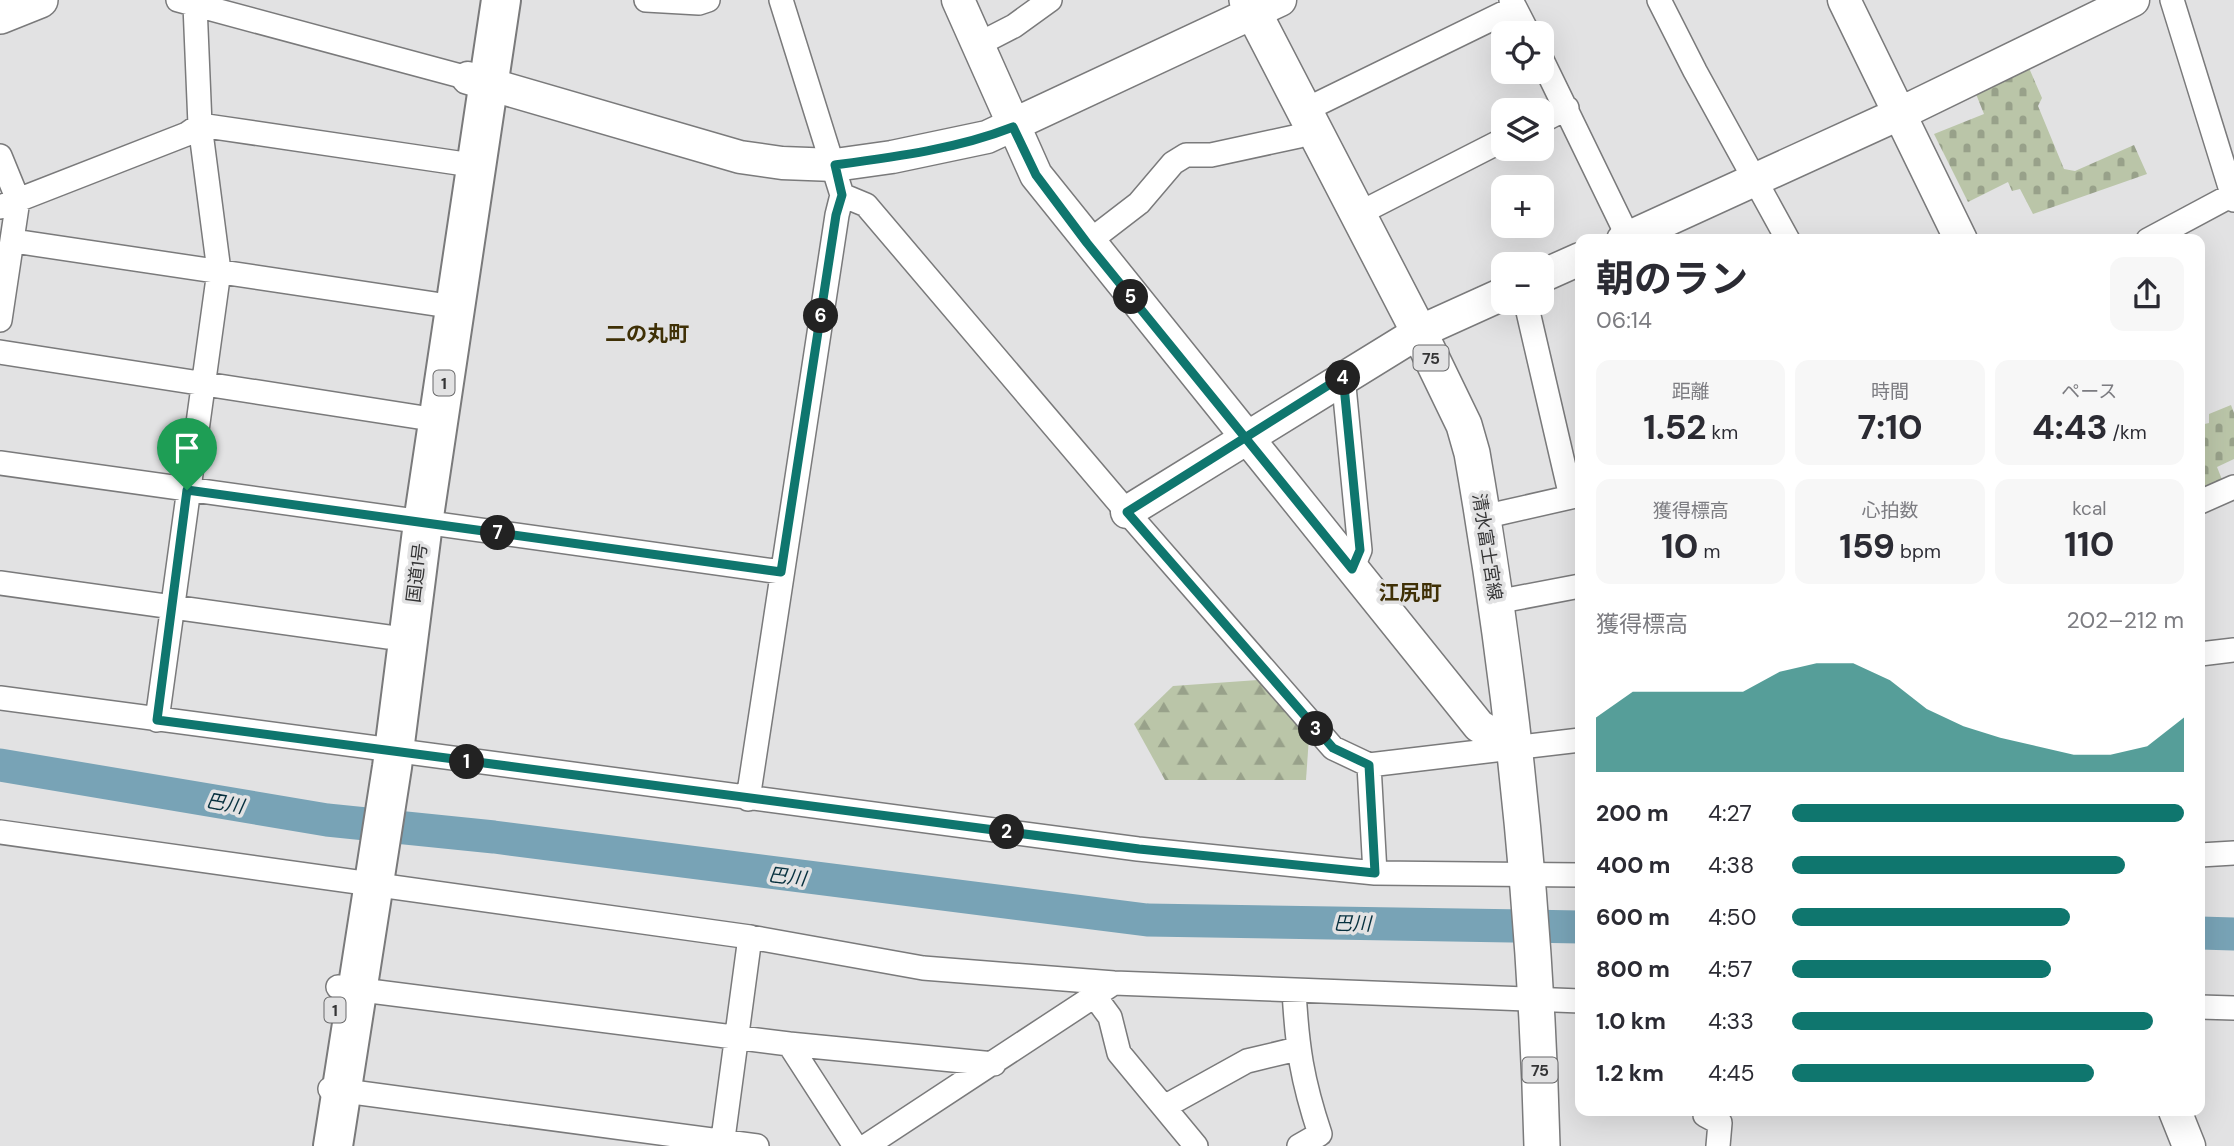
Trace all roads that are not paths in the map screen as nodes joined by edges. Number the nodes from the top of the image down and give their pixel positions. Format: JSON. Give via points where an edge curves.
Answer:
{"nodes":[{"id":1,"x":40,"y":0,"type":"edge"},
{"id":2,"x":480,"y":0,"type":"edge"},
{"id":3,"x":501,"y":0,"type":"edge"},
{"id":4,"x":646,"y":0,"type":"edge"},
{"id":5,"x":708,"y":0,"type":"edge"},
{"id":6,"x":780,"y":0,"type":"edge"},
{"id":7,"x":958,"y":0,"type":"edge"},
{"id":8,"x":1050,"y":0,"type":"edge"},
{"id":9,"x":1659,"y":0,"type":"edge"},
{"id":10,"x":1844,"y":0,"type":"edge"},
{"id":11,"x":2133,"y":0,"type":"edge"},
{"id":12,"x":2172,"y":0,"type":"edge"},
{"id":13,"x":186,"y":2,"type":"edge"},
{"id":14,"x":1260,"y":4,"type":"edge"},
{"id":15,"x":1513,"y":4,"type":"edge"},
{"id":16,"x":2091,"y":9,"type":"edge"},
{"id":17,"x":0,"y":16,"type":"edge"},
{"id":18,"x":1522,"y":21,"type":"edge"},
{"id":19,"x":977,"y":45,"type":"junction"},
{"id":20,"x":478,"y":81,"type":"junction"},
{"id":21,"x":1554,"y":83,"type":"edge"},
{"id":22,"x":1567,"y":108,"type":"junction"},
{"id":23,"x":1901,"y":113,"type":"junction"},
{"id":24,"x":1554,"y":115,"type":"edge"},
{"id":25,"x":1308,"y":120,"type":"junction"},
{"id":26,"x":201,"y":125,"type":"junction"},
{"id":27,"x":1013,"y":127,"type":"junction"},
{"id":28,"x":1491,"y":146,"type":"edge"},
{"id":29,"x":0,"y":156,"type":"edge"},
{"id":30,"x":458,"y":163,"type":"junction"},
{"id":31,"x":835,"y":165,"type":"junction"},
{"id":32,"x":1756,"y":179,"type":"junction"},
{"id":33,"x":842,"y":195,"type":"junction"},
{"id":34,"x":2233,"y":196,"type":"edge"},
{"id":35,"x":9,"y":204,"type":"edge"},
{"id":36,"x":1358,"y":214,"type":"junction"},
{"id":37,"x":1623,"y":234,"type":"edge"},
{"id":38,"x":1636,"y":234,"type":"edge"},
{"id":39,"x":1785,"y":234,"type":"edge"},
{"id":40,"x":1958,"y":234,"type":"edge"},
{"id":41,"x":2160,"y":234,"type":"edge"},
{"id":42,"x":14,"y":241,"type":"junction"},
{"id":43,"x":1087,"y":243,"type":"junction"},
{"id":44,"x":1575,"y":261,"type":"edge"},
{"id":45,"x":219,"y":271,"type":"junction"},
{"id":46,"x":1554,"y":271,"type":"edge"},
{"id":47,"x":1491,"y":299,"type":"edge"},
{"id":48,"x":435,"y":303,"type":"junction"},
{"id":49,"x":1529,"y":315,"type":"edge"},
{"id":50,"x":0,"y":320,"type":"edge"},
{"id":51,"x":1419,"y":332,"type":"junction"},
{"id":52,"x":0,"y":352,"type":"edge"},
{"id":53,"x":1343,"y":376,"type":"junction"},
{"id":54,"x":203,"y":382,"type":"junction"},
{"id":55,"x":418,"y":417,"type":"junction"},
{"id":56,"x":1244,"y":437,"type":"junction"},
{"id":57,"x":0,"y":463,"type":"edge"},
{"id":58,"x":2234,"y":487,"type":"edge"},
{"id":59,"x":187,"y":490,"type":"junction"},
{"id":60,"x":1575,"y":492,"type":"edge"},
{"id":61,"x":1575,"y":496,"type":"edge"},
{"id":62,"x":2205,"y":500,"type":"edge"},
{"id":63,"x":1127,"y":512,"type":"junction"},
{"id":64,"x":1483,"y":517,"type":"junction"},
{"id":65,"x":413,"y":522,"type":"junction"},
{"id":66,"x":1352,"y":569,"type":"junction"},
{"id":67,"x":781,"y":572,"type":"junction"},
{"id":68,"x":0,"y":583,"type":"edge"},
{"id":69,"x":1575,"y":587,"type":"edge"},
{"id":70,"x":1496,"y":602,"type":"junction"},
{"id":71,"x":173,"y":608,"type":"junction"},
{"id":72,"x":388,"y":637,"type":"junction"},
{"id":73,"x":2234,"y":650,"type":"edge"},
{"id":74,"x":2205,"y":653,"type":"edge"},
{"id":75,"x":0,"y":698,"type":"edge"},
{"id":76,"x":157,"y":720,"type":"junction"},
{"id":77,"x":1575,"y":741,"type":"edge"},
{"id":78,"x":1516,"y":748,"type":"junction"},
{"id":79,"x":383,"y":758,"type":"junction"},
{"id":80,"x":1369,"y":765,"type":"junction"},
{"id":81,"x":748,"y":799,"type":"junction"},
{"id":82,"x":0,"y":832,"type":"edge"},
{"id":83,"x":2234,"y":853,"type":"edge"},
{"id":84,"x":2205,"y":855,"type":"edge"},
{"id":85,"x":1375,"y":873,"type":"junction"},
{"id":86,"x":1575,"y":875,"type":"edge"},
{"id":87,"x":1530,"y":878,"type":"junction"},
{"id":88,"x":364,"y":880,"type":"junction"},
{"id":89,"x":750,"y":937,"type":"junction"},
{"id":90,"x":1114,"y":983,"type":"junction"},
{"id":91,"x":347,"y":988,"type":"junction"},
{"id":92,"x":1294,"y":990,"type":"junction"},
{"id":93,"x":1096,"y":998,"type":"junction"},
{"id":94,"x":1538,"y":998,"type":"junction"},
{"id":95,"x":1575,"y":1001,"type":"edge"},
{"id":96,"x":2205,"y":1007,"type":"edge"},
{"id":97,"x":2234,"y":1008,"type":"edge"},
{"id":98,"x":738,"y":1038,"type":"junction"},
{"id":99,"x":789,"y":1044,"type":"junction"},
{"id":100,"x":1297,"y":1049,"type":"junction"},
{"id":101,"x":993,"y":1064,"type":"junction"},
{"id":102,"x":332,"y":1090,"type":"junction"},
{"id":103,"x":1164,"y":1107,"type":"junction"},
{"id":104,"x":1706,"y":1116,"type":"edge"},
{"id":105,"x":2177,"y":1116,"type":"edge"},
{"id":106,"x":722,"y":1143,"type":"edge"},
{"id":107,"x":314,"y":1146,"type":"edge"},
{"id":108,"x":333,"y":1146,"type":"edge"},
{"id":109,"x":757,"y":1146,"type":"edge"},
{"id":110,"x":855,"y":1146,"type":"edge"},
{"id":111,"x":866,"y":1146,"type":"edge"},
{"id":112,"x":1196,"y":1146,"type":"edge"},
{"id":113,"x":1298,"y":1146,"type":"edge"},
{"id":114,"x":1542,"y":1146,"type":"edge"},
{"id":115,"x":1718,"y":1146,"type":"edge"},
{"id":116,"x":2189,"y":1146,"type":"edge"}],
"edges":[{"from":1,"to":17,"type":"main road"},
{"from":2,"to":20,"type":"highway","name":"国道1号","number":"1"},
{"from":3,"to":20,"type":"highway","name":"国道1号","number":"1"},
{"from":4,"to":5,"type":"street"},
{"from":6,"to":31,"type":"street"},
{"from":7,"to":19,"type":"street"},
{"from":8,"to":19,"type":"street"},
{"from":9,"to":32,"type":"street"},
{"from":10,"to":23,"type":"street"},
{"from":11,"to":16,"type":"street"},
{"from":12,"to":34,"type":"street"},
{"from":13,"to":20,"type":"street"},
{"from":13,"to":26,"type":"street"},
{"from":14,"to":25,"type":"main road","name":"清水富士宮線","number":"75"},
{"from":14,"to":27,"type":"street"},
{"from":15,"to":18,"type":"street"},
{"from":15,"to":25,"type":"street"},
{"from":16,"to":23,"type":"street"},
{"from":19,"to":27,"type":"street"},
{"from":20,"to":30,"type":"highway","name":"国道1号","number":"1"},
{"from":20,"to":31,"type":"street","via":[[740,157]]},
{"from":20,"to":65,"type":"highway","name":"国道1号","number":"1","via":[[478,165]]},
{"from":21,"to":22,"type":"street"},
{"from":22,"to":24,"type":"street"},
{"from":22,"to":37,"type":"street"},
{"from":23,"to":32,"type":"street"},
{"from":23,"to":40,"type":"street"},
{"from":25,"to":36,"type":"main road","name":"清水富士宮線","number":"75"},
{"from":25,"to":43,"type":"street","via":[[1299,136],[1211,155],[1186,155],[1173,163],[1139,203]]},
{"from":26,"to":30,"type":"street"},
{"from":26,"to":35,"type":"street"},
{"from":26,"to":45,"type":"street"},
{"from":27,"to":31,"type":"street","via":[[960,143]]},
{"from":27,"to":43,"type":"street","via":[[1036,175]]},
{"from":28,"to":36,"type":"street"},
{"from":29,"to":35,"type":"street"},
{"from":30,"to":48,"type":"highway","name":"国道1号","number":"1"},
{"from":31,"to":33,"type":"street"},
{"from":32,"to":38,"type":"street"},
{"from":32,"to":39,"type":"street"},
{"from":33,"to":63,"type":"street","via":[[866,205]]},
{"from":33,"to":67,"type":"street"},
{"from":34,"to":41,"type":"street"},
{"from":35,"to":42,"type":"street"},
{"from":36,"to":51,"type":"main road","name":"清水富士宮線","number":"75"},
{"from":42,"to":45,"type":"street"},
{"from":42,"to":50,"type":"street"},
{"from":43,"to":56,"type":"street"},
{"from":44,"to":46,"type":"street"},
{"from":45,"to":48,"type":"street"},
{"from":45,"to":54,"type":"street"},
{"from":47,"to":51,"type":"street"},
{"from":48,"to":55,"type":"highway","name":"国道1号","number":"1"},
{"from":49,"to":60,"type":"street"},
{"from":51,"to":53,"type":"street"},
{"from":51,"to":64,"type":"main road","name":"清水富士宮線","number":"75","via":[[1464,425]]},
{"from":52,"to":54,"type":"street"},
{"from":53,"to":56,"type":"street"},
{"from":53,"to":66,"type":"street","via":[[1360,550]]},
{"from":54,"to":55,"type":"street"},
{"from":54,"to":59,"type":"street"},
{"from":55,"to":65,"type":"highway","name":"国道1号","number":"1"},
{"from":56,"to":63,"type":"street"},
{"from":56,"to":66,"type":"street"},
{"from":57,"to":59,"type":"street"},
{"from":58,"to":62,"type":"street"},
{"from":59,"to":65,"type":"street"},
{"from":59,"to":71,"type":"street"},
{"from":61,"to":64,"type":"street"},
{"from":63,"to":80,"type":"street","via":[[1333,748]]},
{"from":64,"to":70,"type":"main road","name":"清水富士宮線","number":"75"},
{"from":65,"to":67,"type":"street"},
{"from":65,"to":72,"type":"highway","name":"国道1号","number":"1"},
{"from":65,"to":79,"type":"highway","name":"国道1号","number":"1"},
{"from":66,"to":78,"type":"street","via":[[1479,726]]},
{"from":67,"to":81,"type":"street"},
{"from":68,"to":71,"type":"street"},
{"from":69,"to":70,"type":"street"},
{"from":70,"to":78,"type":"main road","name":"清水富士宮線","number":"75"},
{"from":71,"to":72,"type":"street"},
{"from":71,"to":76,"type":"street"},
{"from":72,"to":79,"type":"highway","name":"国道1号","number":"1"},
{"from":73,"to":74,"type":"street"},
{"from":75,"to":76,"type":"street"},
{"from":76,"to":79,"type":"street"},
{"from":77,"to":78,"type":"street"},
{"from":78,"to":80,"type":"street"},
{"from":78,"to":87,"type":"main road","name":"清水富士宮線","number":"75"},
{"from":79,"to":81,"type":"street"},
{"from":79,"to":88,"type":"highway","name":"国道1号","number":"1"},
{"from":80,"to":85,"type":"street"},
{"from":81,"to":85,"type":"street","via":[[1139,849]]},
{"from":82,"to":88,"type":"street"},
{"from":83,"to":84,"type":"street"},
{"from":85,"to":87,"type":"street"},
{"from":86,"to":87,"type":"street"},
{"from":87,"to":94,"type":"main road","name":"清水富士宮線","number":"75"},
{"from":88,"to":89,"type":"street"},
{"from":88,"to":91,"type":"highway","name":"国道1号","number":"1"},
{"from":89,"to":90,"type":"street","via":[[923,968]]},
{"from":89,"to":98,"type":"street"},
{"from":90,"to":92,"type":"street"},
{"from":90,"to":93,"type":"street"},
{"from":91,"to":98,"type":"street"},
{"from":91,"to":102,"type":"highway","name":"国道1号","number":"1"},
{"from":92,"to":94,"type":"street"},
{"from":92,"to":100,"type":"street"},
{"from":93,"to":101,"type":"street"},
{"from":93,"to":103,"type":"street","via":[[1110,1017],[1119,1053]]},
{"from":94,"to":95,"type":"street"},
{"from":94,"to":114,"type":"main road","name":"清水富士宮線","number":"75"},
{"from":96,"to":97,"type":"street"},
{"from":98,"to":99,"type":"street"},
{"from":98,"to":106,"type":"street"},
{"from":99,"to":101,"type":"street"},
{"from":99,"to":110,"type":"street"},
{"from":100,"to":103,"type":"street","via":[[1247,1061]]},
{"from":100,"to":113,"type":"street","via":[[1320,1135]]},
{"from":101,"to":111,"type":"street"},
{"from":102,"to":106,"type":"street"},
{"from":102,"to":107,"type":"highway","name":"国道1号","number":"1"},
{"from":102,"to":108,"type":"highway","name":"国道1号","number":"1"},
{"from":103,"to":112,"type":"street"},
{"from":104,"to":115,"type":"street","via":[[1720,1123]]},
{"from":105,"to":116,"type":"street"},
{"from":106,"to":109,"type":"street"}]}
